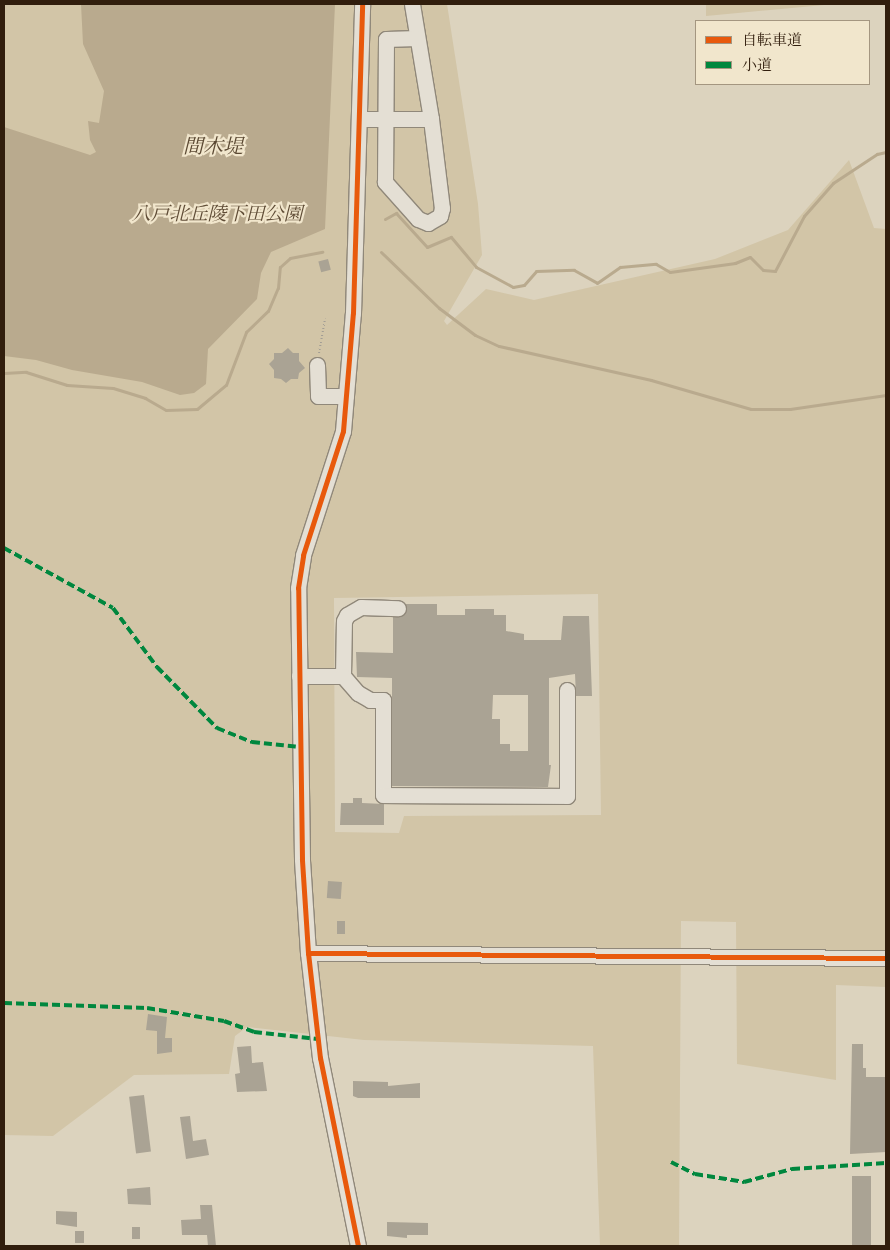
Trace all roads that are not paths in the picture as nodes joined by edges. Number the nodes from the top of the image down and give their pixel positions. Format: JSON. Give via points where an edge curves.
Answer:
{"nodes":[{"id":1,"x":412,"y":4,"type":"edge"},
{"id":2,"x":362,"y":7,"type":"edge"},
{"id":3,"x":417,"y":38,"type":"junction"},
{"id":4,"x":359,"y":119,"type":"junction"},
{"id":5,"x":386,"y":119,"type":"junction"},
{"id":6,"x":431,"y":119,"type":"junction"},
{"id":7,"x":357,"y":176,"type":"junction"},
{"id":8,"x":317,"y":365,"type":"road end"},
{"id":9,"x":346,"y":396,"type":"junction"},
{"id":10,"x":398,"y":608,"type":"dead end"},
{"id":11,"x":299,"y":676,"type":"junction"},
{"id":12,"x":343,"y":676,"type":"junction"},
{"id":13,"x":567,"y":690,"type":"dead end"},
{"id":14,"x":308,"y":953,"type":"junction"},
{"id":15,"x":886,"y":958,"type":"edge"},
{"id":16,"x":358,"y":1246,"type":"edge"}],
"edges":[{"from":1,"to":3,"type":"street"},
{"from":2,"to":4,"type":"street"},
{"from":2,"to":7,"type":"street","via":[[354,10],[350,175]]},
{"from":3,"to":5,"type":"street","via":[[386,39]]},
{"from":3,"to":6,"type":"street"},
{"from":4,"to":5,"type":"street"},
{"from":4,"to":7,"type":"street"},
{"from":5,"to":6,"type":"street"},
{"from":5,"to":6,"type":"street","via":[[385,182],[418,219],[428,223],[440,216],[442,208]]},
{"from":7,"to":9,"type":"street","via":[[353,313]]},
{"from":8,"to":9,"type":"street","via":[[318,396]]},
{"from":9,"to":11,"type":"street","via":[[343,431],[303,555],[298,588]]},
{"from":10,"to":12,"type":"street","via":[[361,607],[347,615],[344,621]]},
{"from":11,"to":12,"type":"street"},
{"from":11,"to":14,"type":"street","via":[[302,859]]},
{"from":12,"to":13,"type":"street","via":[[358,693],[370,700],[383,700],[383,795],[567,796]]},
{"from":14,"to":15,"type":"street"},
{"from":14,"to":16,"type":"street","via":[[320,1058]]}]}
